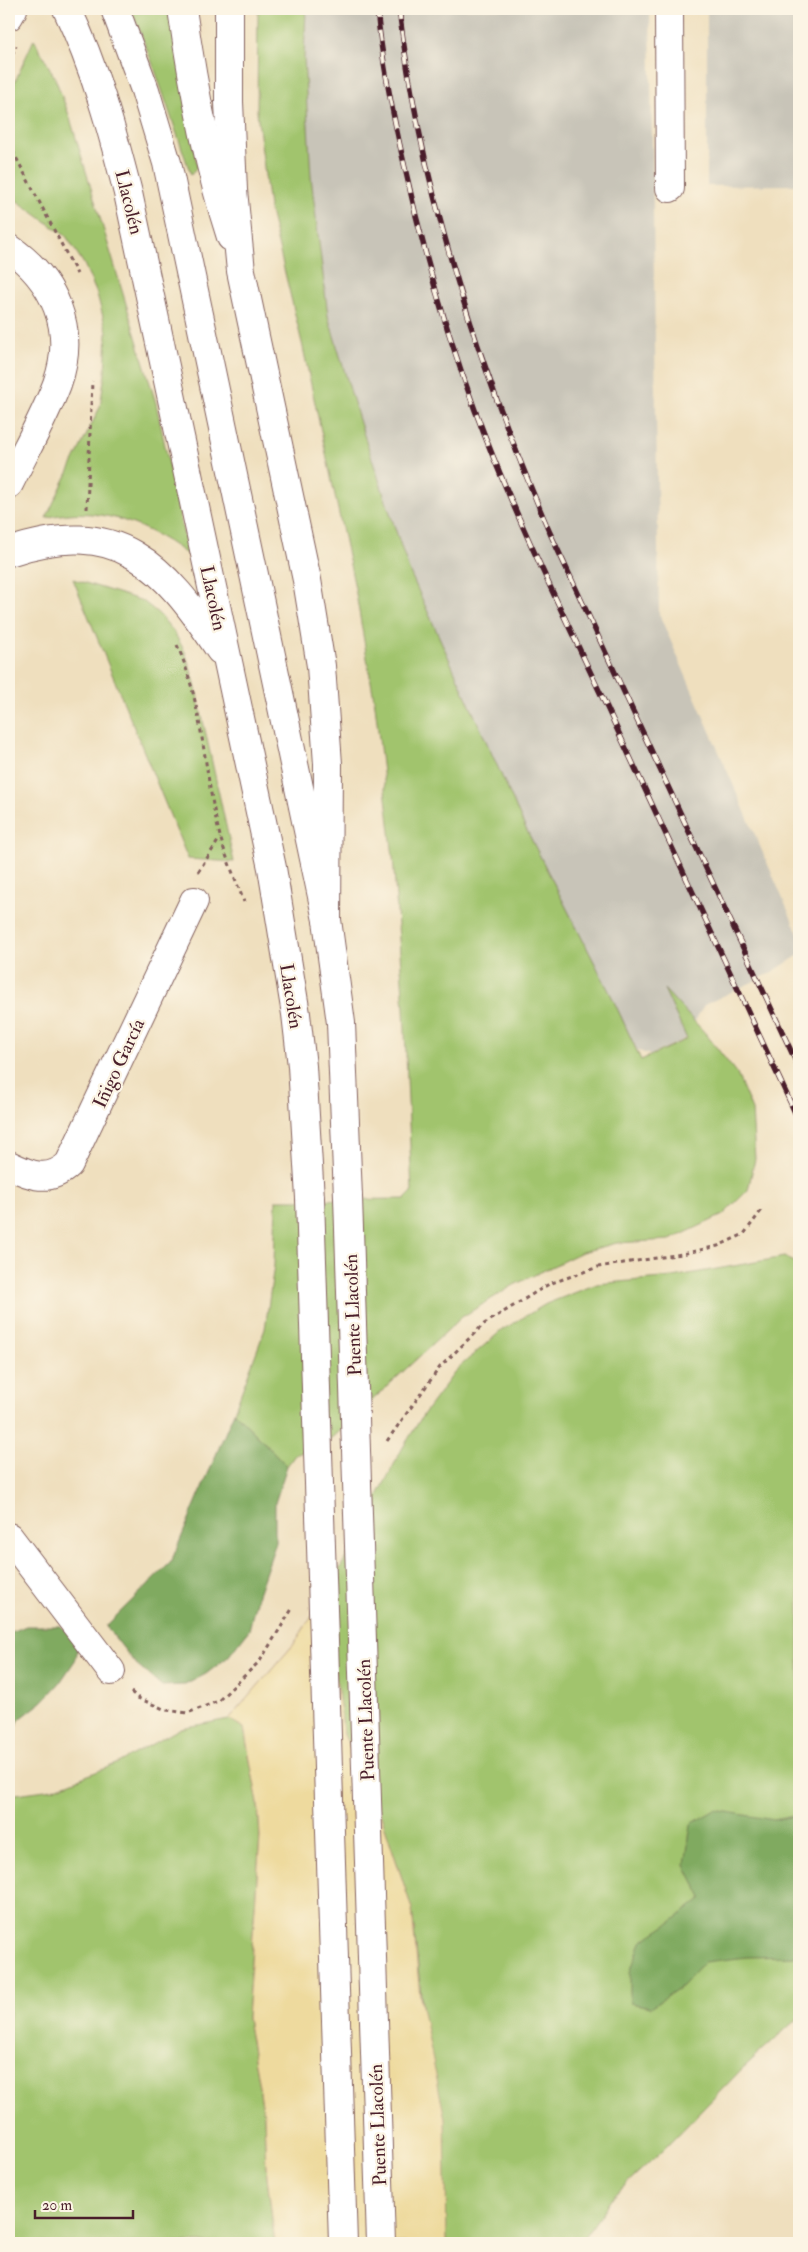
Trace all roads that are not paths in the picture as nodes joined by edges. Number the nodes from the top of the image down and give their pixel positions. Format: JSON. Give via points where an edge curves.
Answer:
{"nodes":[{"id":1,"x":13,"y":9,"type":"edge"},
{"id":2,"x":67,"y":9,"type":"edge"},
{"id":3,"x":115,"y":9,"type":"edge"},
{"id":4,"x":182,"y":9,"type":"edge"},
{"id":5,"x":229,"y":9,"type":"edge"},
{"id":6,"x":669,"y":9,"type":"edge"},
{"id":7,"x":9,"y":16,"type":"edge"},
{"id":8,"x":670,"y":188,"type":"dead end"},
{"id":9,"x":9,"y":248,"type":"edge"},
{"id":10,"x":242,"y":272,"type":"junction"},
{"id":11,"x":9,"y":484,"type":"edge"},
{"id":12,"x":9,"y":552,"type":"edge"},
{"id":13,"x":227,"y":662,"type":"junction"},
{"id":14,"x":194,"y":901,"type":"road end"},
{"id":15,"x":327,"y":920,"type":"junction"},
{"id":16,"x":9,"y":1165,"type":"edge"},
{"id":17,"x":310,"y":1198,"type":"joint"},
{"id":18,"x":9,"y":1537,"type":"edge"},
{"id":19,"x":111,"y":1671,"type":"road end"},
{"id":20,"x":343,"y":2243,"type":"edge"},
{"id":21,"x":381,"y":2243,"type":"edge"}],
"edges":[{"from":1,"to":7,"type":"main road"},
{"from":2,"to":13,"type":"main road","name":"Llacolén","via":[[101,97],[128,193]]},
{"from":3,"to":15,"type":"main road","via":[[146,90],[168,163]]},
{"from":4,"to":10,"type":"main road","via":[[210,158]]},
{"from":5,"to":10,"type":"main road","via":[[230,141]]},
{"from":6,"to":8,"type":"main road"},
{"from":9,"to":11,"type":"main road","via":[[38,272],[49,287],[59,311],[64,344],[57,383]]},
{"from":10,"to":15,"type":"main road","via":[[307,580],[321,666],[328,764]]},
{"from":12,"to":13,"type":"main road","via":[[54,539],[86,539],[125,550],[164,578],[198,617]]},
{"from":13,"to":17,"type":"main road","name":"Llacolén","via":[[272,868],[296,1014],[308,1132]]},
{"from":14,"to":16,"type":"main road","name":"Iñigo García","via":[[69,1164],[46,1177],[36,1177]]},
{"from":15,"to":21,"type":"main road","name":"Puente Llacolén","bridge":true,"via":[[341,1023]]},
{"from":17,"to":20,"type":"main road","name":"Puente Llacolén","bridge":true},
{"from":18,"to":19,"type":"main road"}]}
